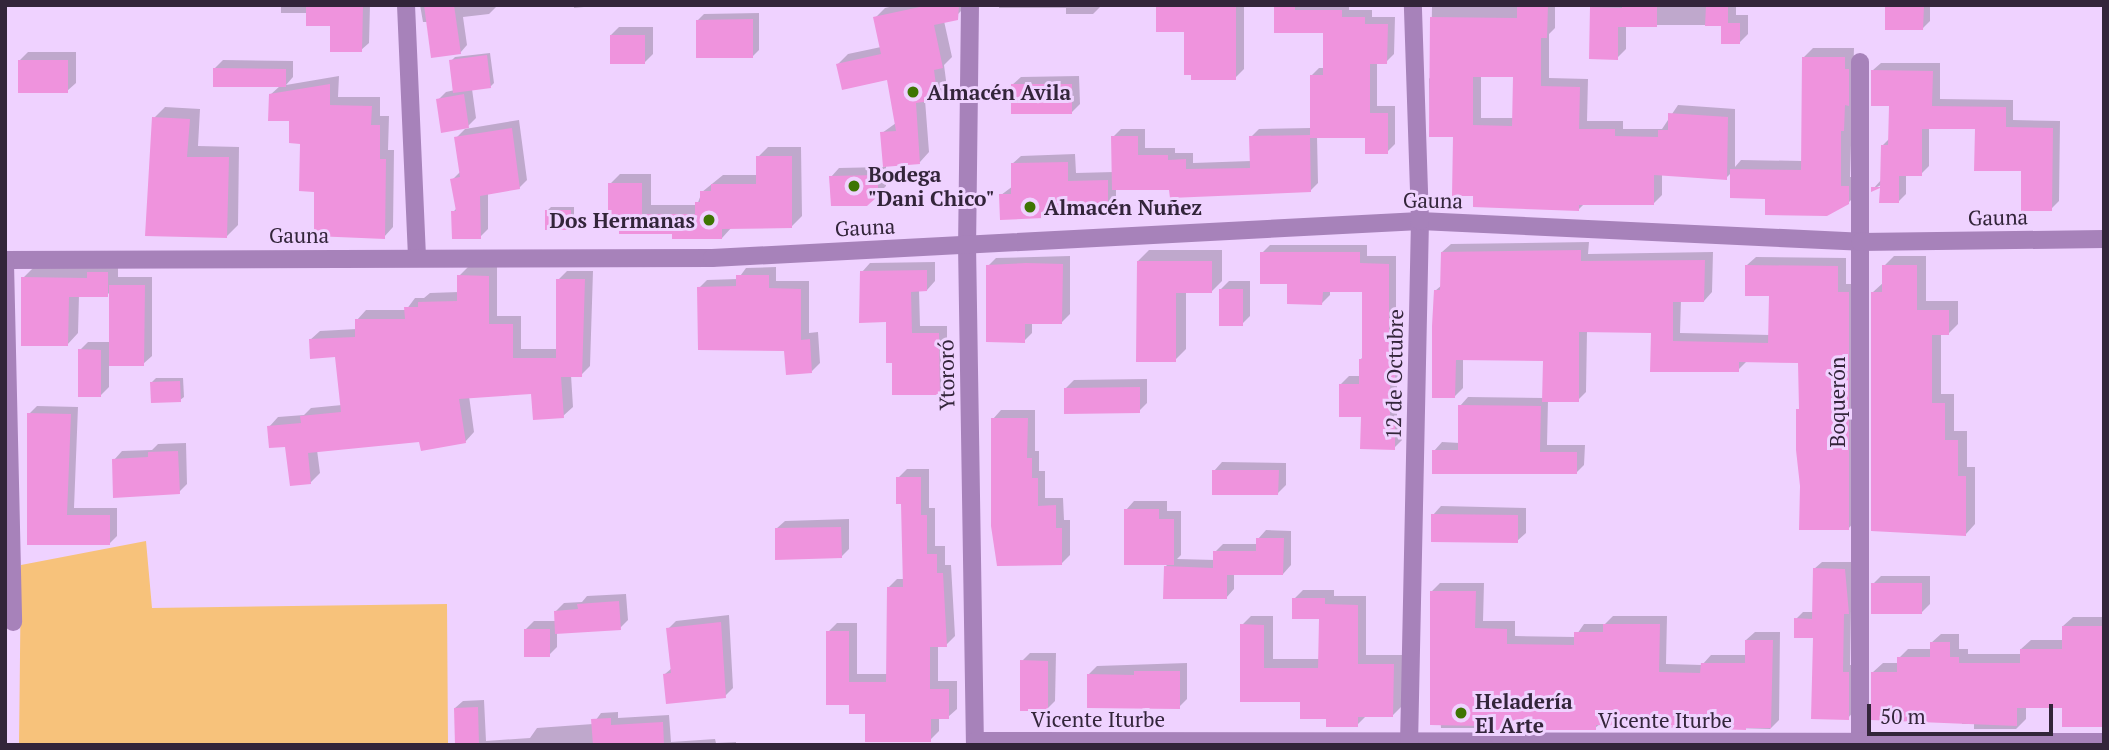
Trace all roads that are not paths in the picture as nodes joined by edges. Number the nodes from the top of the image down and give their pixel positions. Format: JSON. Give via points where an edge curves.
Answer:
{"nodes":[{"id":1,"x":406,"y":5,"type":"edge"},
{"id":2,"x":970,"y":5,"type":"edge"},
{"id":3,"x":1413,"y":5,"type":"edge"},
{"id":4,"x":1860,"y":62,"type":"dead end"},
{"id":5,"x":1420,"y":221,"type":"junction"},
{"id":6,"x":2104,"y":239,"type":"edge"},
{"id":7,"x":1860,"y":242,"type":"junction"},
{"id":8,"x":967,"y":244,"type":"junction"},
{"id":9,"x":417,"y":257,"type":"junction"},
{"id":10,"x":5,"y":261,"type":"edge"},
{"id":11,"x":13,"y":622,"type":"dead end"},
{"id":12,"x":1860,"y":742,"type":"junction"},
{"id":13,"x":2104,"y":742,"type":"edge"},
{"id":14,"x":975,"y":743,"type":"edge"},
{"id":15,"x":1842,"y":743,"type":"edge"},
{"id":16,"x":1409,"y":744,"type":"edge"}],
"edges":[{"from":1,"to":9,"type":"street"},
{"from":2,"to":8,"type":"street","name":"Ytororó"},
{"from":3,"to":5,"type":"street","name":"12 de Octubre"},
{"from":4,"to":7,"type":"street","name":"Boquerón"},
{"from":5,"to":7,"type":"street","name":"Gauna"},
{"from":5,"to":8,"type":"street","name":"Gauna"},
{"from":5,"to":16,"type":"street","name":"12 de Octubre"},
{"from":6,"to":7,"type":"street","name":"Gauna"},
{"from":7,"to":12,"type":"street","name":"Boquerón"},
{"from":8,"to":9,"type":"street","name":"Gauna","via":[[712,258]]},
{"from":8,"to":14,"type":"street","name":"Ytororó"},
{"from":9,"to":10,"type":"street","name":"Gauna"},
{"from":10,"to":11,"type":"street"},
{"from":12,"to":13,"type":"street","name":"Vicente Iturbe"},
{"from":12,"to":15,"type":"street","name":"Vicente Iturbe"},
{"from":14,"to":16,"type":"street","name":"Vicente Iturbe"},
{"from":15,"to":16,"type":"street","name":"Vicente Iturbe"}]}
